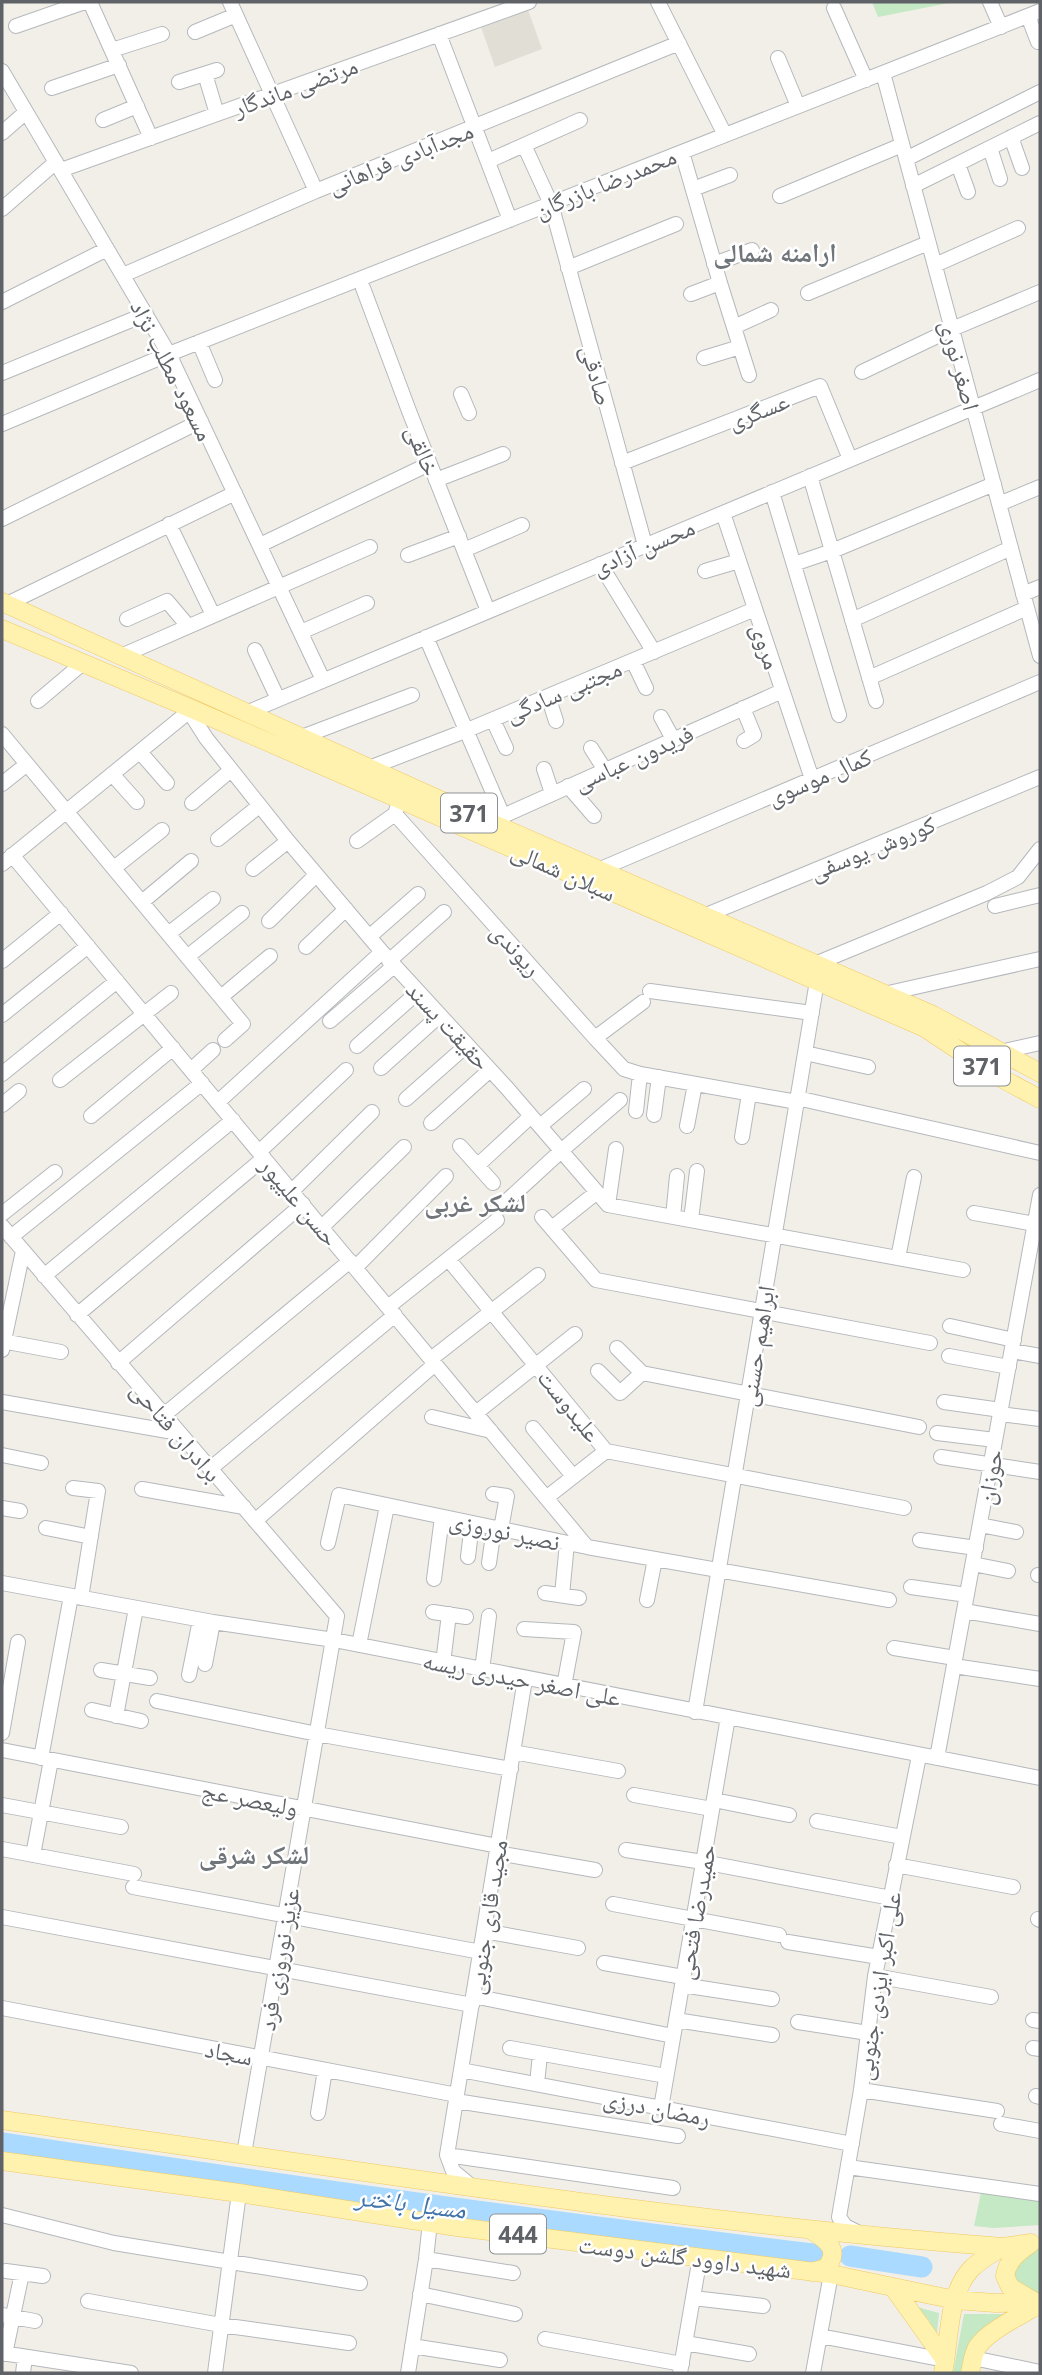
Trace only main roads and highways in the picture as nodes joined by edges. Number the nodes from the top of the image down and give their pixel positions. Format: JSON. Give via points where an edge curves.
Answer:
{"nodes":[{"id":1,"x":5,"y":603,"type":"edge"},
{"id":2,"x":2,"y":629,"type":"edge"},
{"id":3,"x":241,"y":720,"type":"junction"},
{"id":4,"x":819,"y":971,"type":"junction"},
{"id":5,"x":1040,"y":1073,"type":"edge"},
{"id":6,"x":1040,"y":1099,"type":"edge"},
{"id":7,"x":2,"y":2120,"type":"edge"},
{"id":8,"x":2,"y":2161,"type":"edge"},
{"id":9,"x":811,"y":2230,"type":"junction"},
{"id":10,"x":1036,"y":2242,"type":"edge"},
{"id":11,"x":1003,"y":2247,"type":"junction"},
{"id":12,"x":812,"y":2272,"type":"junction"},
{"id":13,"x":895,"y":2290,"type":"junction"},
{"id":14,"x":955,"y":2300,"type":"junction"},
{"id":15,"x":1038,"y":2303,"type":"edge"},
{"id":16,"x":972,"y":2366,"type":"edge"},
{"id":17,"x":944,"y":2367,"type":"edge"}],
"edges":[{"from":1,"to":3,"type":"main road","name":"سبلان شمالی","number":"371","via":[[121,656]]},
{"from":2,"to":3,"type":"main road","name":"سبلان شمالی","number":"371","via":[[192,709]]},
{"from":3,"to":4,"type":"main road","name":"سبلان شمالی","number":"371","via":[[299,738],[369,768]]},
{"from":3,"to":4,"type":"main road","name":"سبلان شمالی","number":"371","via":[[398,807]]},
{"from":4,"to":5,"type":"main road","name":"سبلان شمالی","number":"371","via":[[933,1015]]},
{"from":4,"to":6,"type":"main road","name":"سبلان شمالی","number":"371","via":[[925,1028]]},
{"from":7,"to":9,"type":"main road","name":"شهید داوود گلشن دوست","number":"444"},
{"from":8,"to":12,"type":"main road","name":"شهید داوود گلشن دوست","number":"444"},
{"from":9,"to":11,"type":"main road","name":"شهید داوود گلشن دوست","number":"444"},
{"from":9,"to":12,"type":"main road","via":[[828,2240],[833,2251],[826,2268]]},
{"from":10,"to":11,"type":"main road","name":"شهید داوود گلشن دوست","number":"444"},
{"from":10,"to":15,"type":"main road","via":[[1019,2251],[1005,2276],[1010,2287]]},
{"from":11,"to":14,"type":"main road","via":[[971,2269]]},
{"from":12,"to":13,"type":"main road","name":"شهید داوود گلشن دوست","number":"444"},
{"from":13,"to":14,"type":"main road","name":"شهید داوود گلشن دوست","number":"444"},
{"from":13,"to":17,"type":"main road"},
{"from":14,"to":15,"type":"main road","name":"شهید داوود گلشن دوست","number":"444"},
{"from":14,"to":17,"type":"main road"},
{"from":15,"to":16,"type":"main road","via":[[986,2339]]}]}
